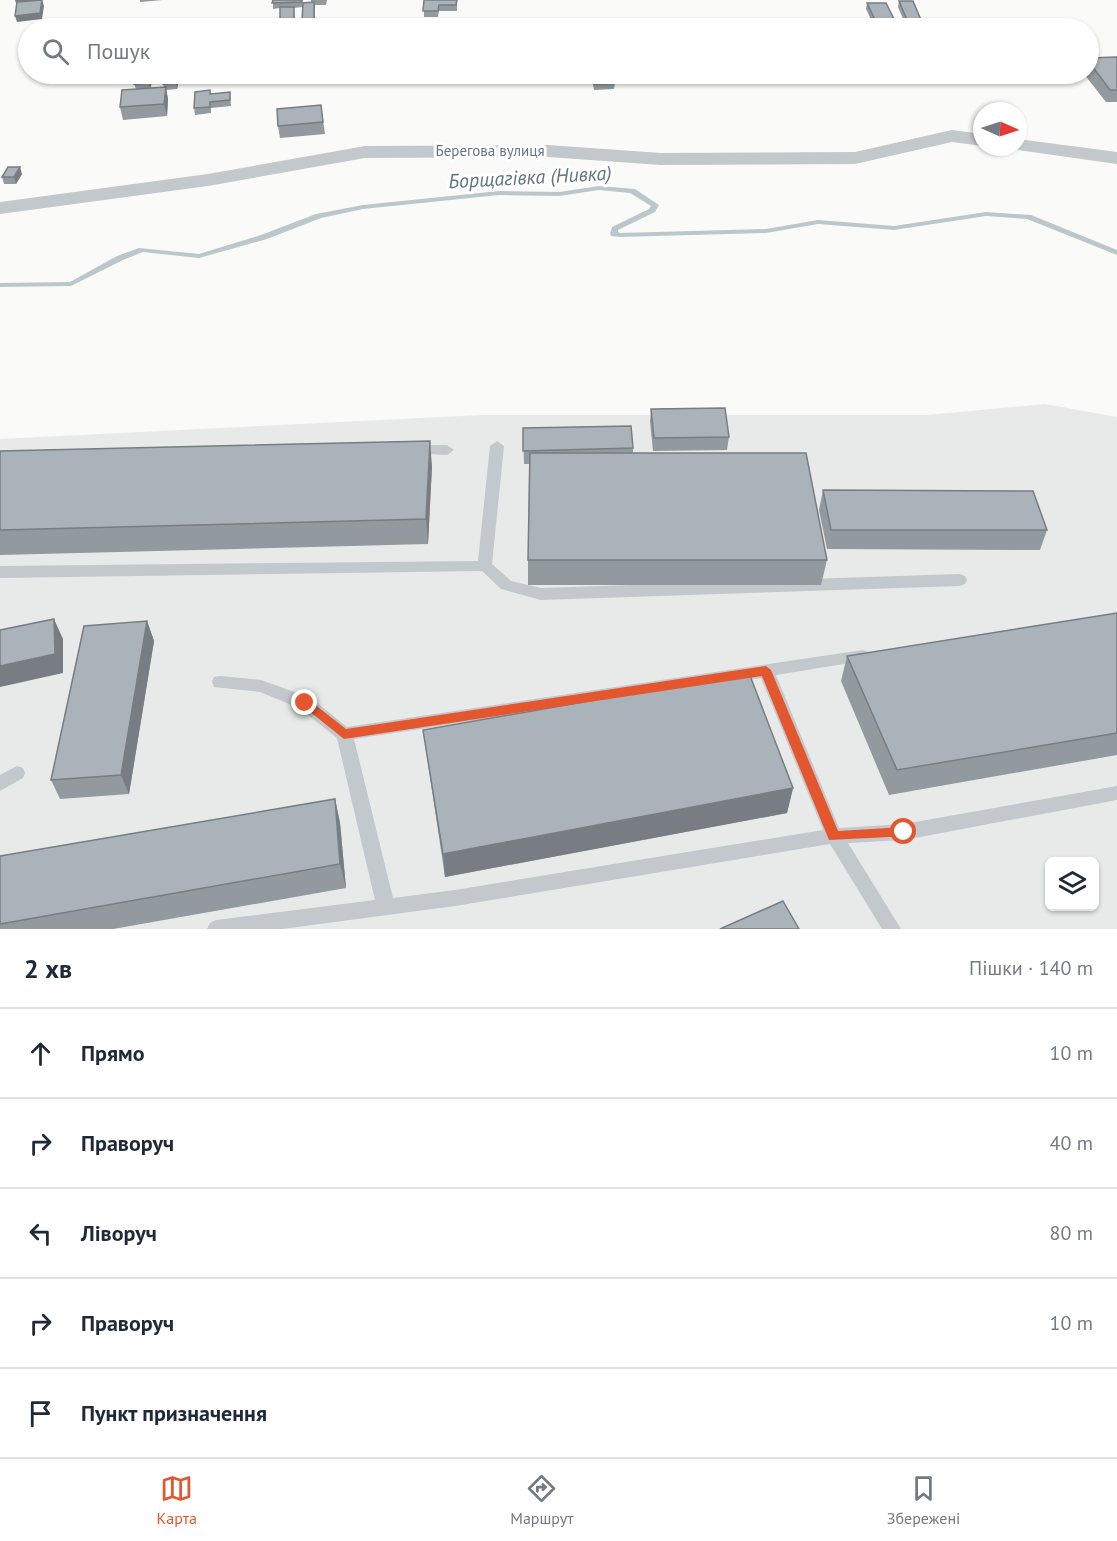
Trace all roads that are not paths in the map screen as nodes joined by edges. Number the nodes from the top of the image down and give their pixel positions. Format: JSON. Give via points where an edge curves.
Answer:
{"nodes":[{"id":1,"x":973,"y":139,"type":"edge"},
{"id":2,"x":1027,"y":146,"type":"edge"},
{"id":3,"x":1117,"y":158,"type":"edge"},
{"id":4,"x":0,"y":208,"type":"edge"},
{"id":5,"x":497,"y":446,"type":"dead end"},
{"id":6,"x":400,"y":450,"type":"edge"},
{"id":7,"x":447,"y":450,"type":"dead end"},
{"id":8,"x":485,"y":566,"type":"junction"},
{"id":9,"x":0,"y":572,"type":"edge"},
{"id":10,"x":960,"y":580,"type":"dead end"},
{"id":11,"x":883,"y":653,"type":"edge"},
{"id":12,"x":766,"y":670,"type":"junction"},
{"id":13,"x":220,"y":682,"type":"dead end"},
{"id":14,"x":344,"y":734,"type":"junction"},
{"id":15,"x":17,"y":773,"type":"dead end"},
{"id":16,"x":0,"y":783,"type":"edge"},
{"id":17,"x":1117,"y":793,"type":"edge"},
{"id":18,"x":834,"y":836,"type":"junction"},
{"id":19,"x":386,"y":907,"type":"junction"},
{"id":20,"x":216,"y":929,"type":"edge"},
{"id":21,"x":892,"y":929,"type":"edge"}],
"edges":[{"from":1,"to":4,"type":"street","name":"Берегова вулиця","via":[[952,136],[855,158],[661,159],[548,151],[365,152],[208,180]]},
{"from":2,"to":3,"type":"street"},
{"from":5,"to":8,"type":"lane"},
{"from":6,"to":7,"type":"lane"},
{"from":8,"to":9,"type":"lane"},
{"from":8,"to":10,"type":"lane","via":[[506,585],[541,594]]},
{"from":11,"to":12,"type":"lane"},
{"from":12,"to":14,"type":"lane"},
{"from":12,"to":18,"type":"lane"},
{"from":13,"to":14,"type":"lane","via":[[261,686],[305,703]]},
{"from":14,"to":19,"type":"lane"},
{"from":15,"to":16,"type":"lane"},
{"from":17,"to":18,"type":"lane","via":[[904,832]]},
{"from":18,"to":19,"type":"lane"},
{"from":18,"to":21,"type":"lane"},
{"from":19,"to":20,"type":"lane"}]}
